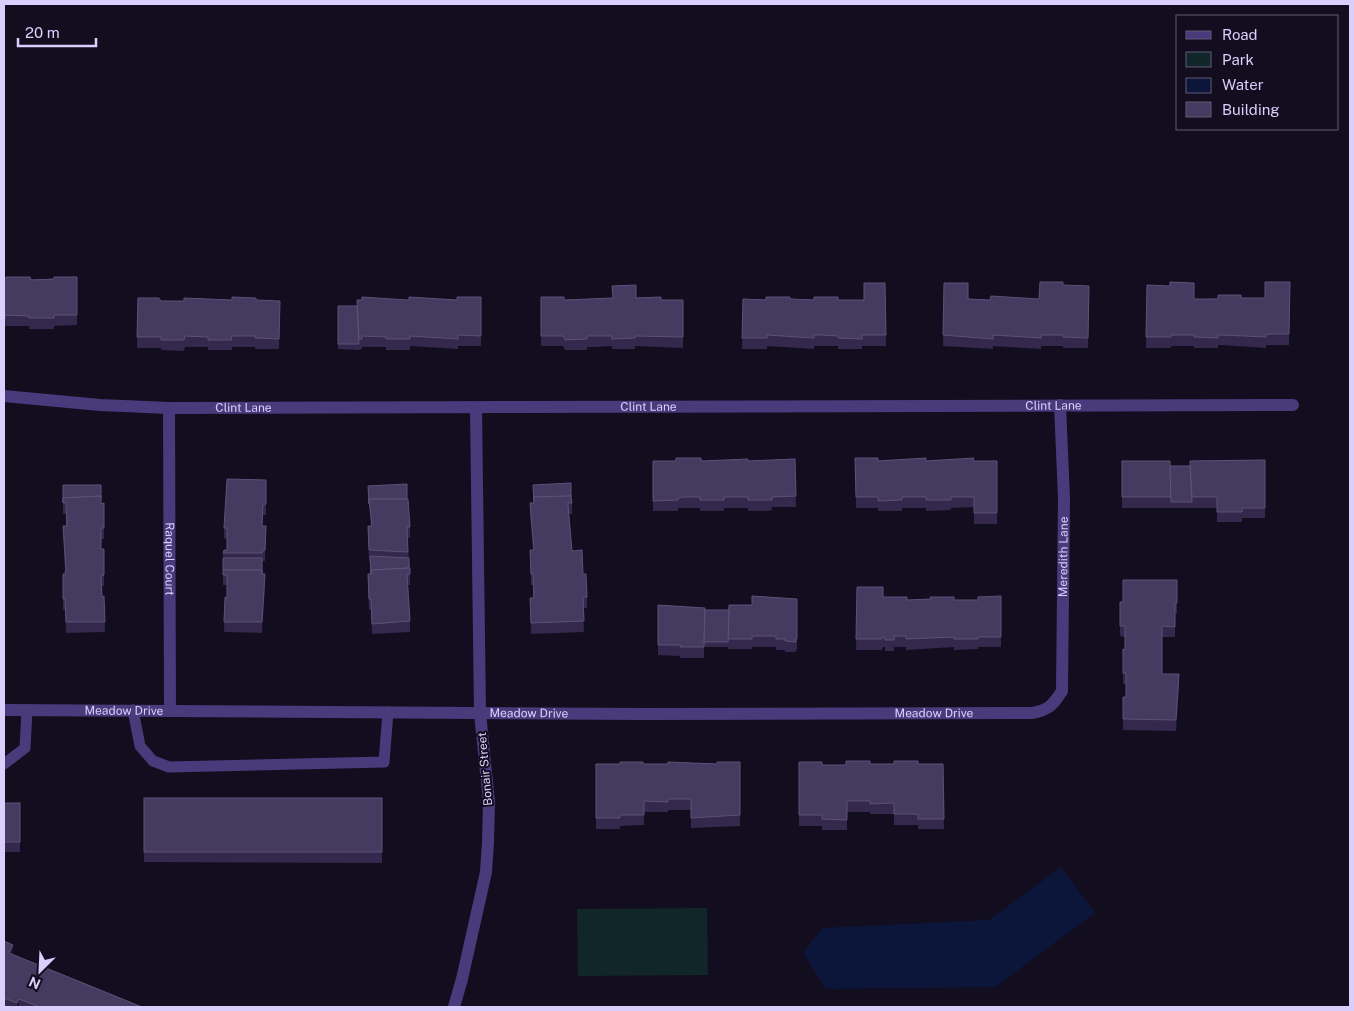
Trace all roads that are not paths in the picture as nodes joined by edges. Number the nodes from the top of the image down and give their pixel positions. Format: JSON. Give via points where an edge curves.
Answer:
{"nodes":[{"id":1,"x":4,"y":396,"type":"edge"},
{"id":2,"x":1060,"y":405,"type":"junction"},
{"id":3,"x":1293,"y":405,"type":"dead end"},
{"id":4,"x":169,"y":408,"type":"junction"},
{"id":5,"x":476,"y":408,"type":"junction"},
{"id":6,"x":1053,"y":705,"type":"joint"},
{"id":7,"x":4,"y":710,"type":"edge"},
{"id":8,"x":27,"y":710,"type":"junction"},
{"id":9,"x":133,"y":710,"type":"junction"},
{"id":10,"x":170,"y":710,"type":"junction"},
{"id":11,"x":388,"y":712,"type":"junction"},
{"id":12,"x":480,"y":713,"type":"junction"},
{"id":13,"x":4,"y":764,"type":"edge"},
{"id":14,"x":454,"y":1007,"type":"edge"}],
"edges":[{"from":1,"to":4,"type":"street","name":"Clint Lane"},
{"from":2,"to":3,"type":"street","name":"Clint Lane"},
{"from":2,"to":5,"type":"street","name":"Clint Lane"},
{"from":2,"to":6,"type":"street","name":"Meredith Lane","via":[[1064,498],[1062,691]]},
{"from":4,"to":5,"type":"street","name":"Clint Lane"},
{"from":4,"to":10,"type":"street","name":"Raquel Court"},
{"from":5,"to":12,"type":"street","name":"Bonair Street"},
{"from":6,"to":12,"type":"street","name":"Meadow Drive","via":[[1032,713]]},
{"from":7,"to":8,"type":"street","name":"Meadow Drive"},
{"from":8,"to":9,"type":"street","name":"Meadow Drive"},
{"from":8,"to":13,"type":"lane","via":[[25,748]]},
{"from":9,"to":10,"type":"street","name":"Meadow Drive"},
{"from":9,"to":11,"type":"lane","via":[[140,746],[154,762],[169,767],[384,762]]},
{"from":10,"to":11,"type":"street","name":"Meadow Drive"},
{"from":11,"to":12,"type":"street","name":"Meadow Drive"},
{"from":12,"to":14,"type":"street","name":"Bonair Street","via":[[489,802],[486,872]]}]}
